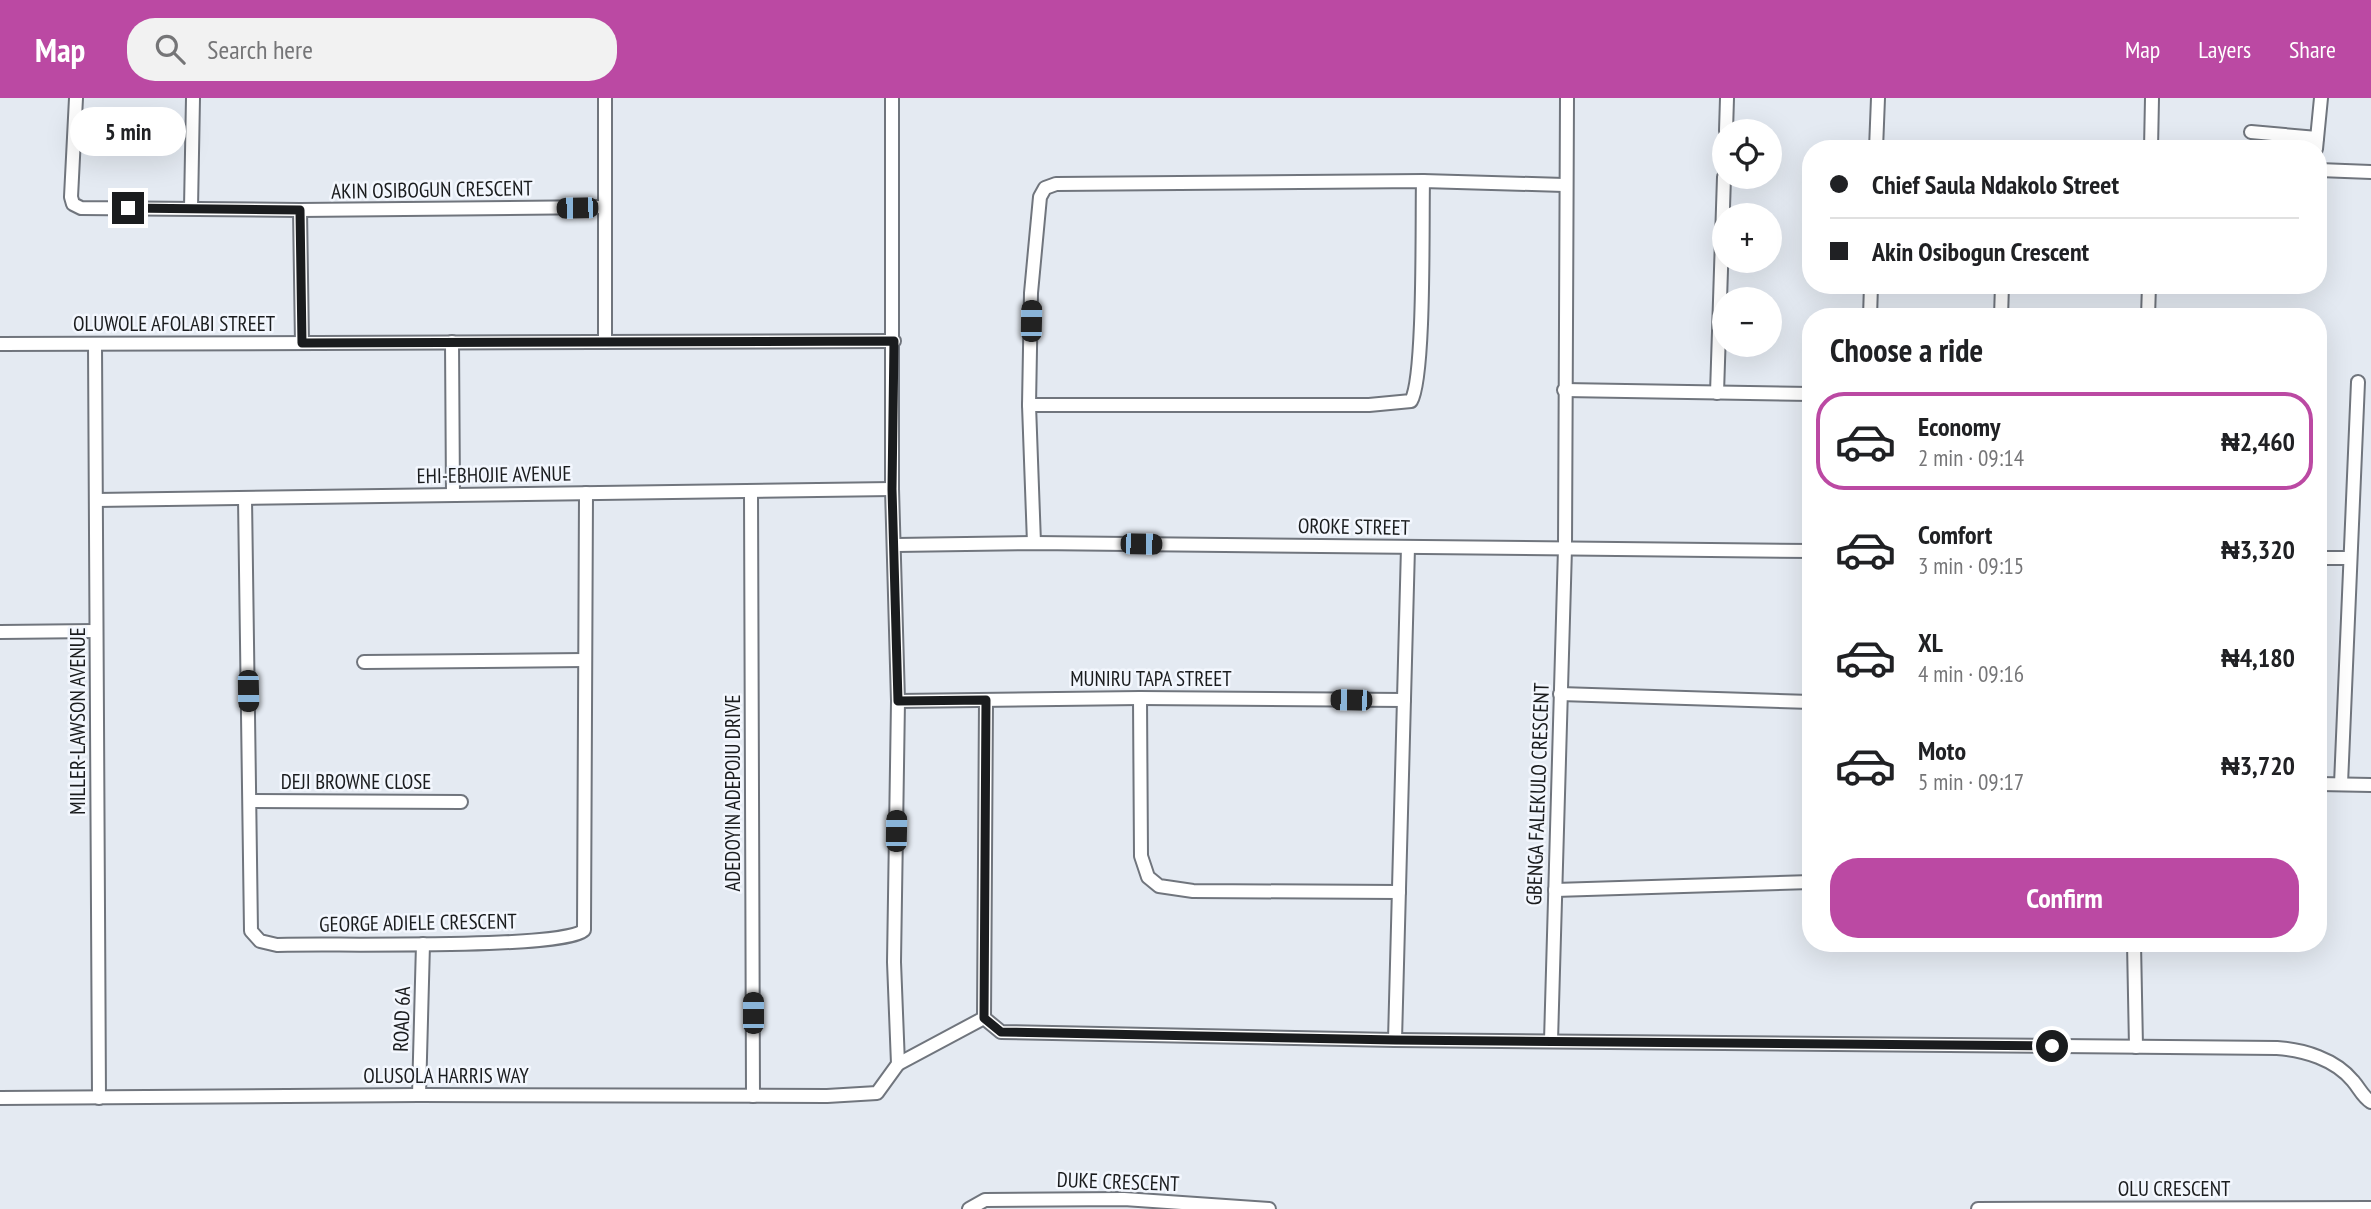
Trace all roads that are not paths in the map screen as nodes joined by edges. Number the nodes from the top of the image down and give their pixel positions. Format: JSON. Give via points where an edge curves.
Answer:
{"nodes":[{"id":1,"x":76,"y":98,"type":"edge"},
{"id":2,"x":192,"y":98,"type":"edge"},
{"id":3,"x":605,"y":98,"type":"edge"},
{"id":4,"x":892,"y":98,"type":"edge"},
{"id":5,"x":1567,"y":98,"type":"edge"},
{"id":6,"x":1727,"y":98,"type":"edge"},
{"id":7,"x":1878,"y":98,"type":"edge"},
{"id":8,"x":2152,"y":98,"type":"edge"},
{"id":9,"x":2321,"y":98,"type":"edge"},
{"id":10,"x":1726,"y":119,"type":"edge"},
{"id":11,"x":2251,"y":132,"type":"dead end"},
{"id":12,"x":1876,"y":140,"type":"edge"},
{"id":13,"x":2151,"y":140,"type":"edge"},
{"id":14,"x":2298,"y":140,"type":"edge"},
{"id":15,"x":2316,"y":140,"type":"edge"},
{"id":16,"x":2327,"y":170,"type":"edge"},
{"id":17,"x":2371,"y":172,"type":"edge"},
{"id":18,"x":1423,"y":181,"type":"junction"},
{"id":19,"x":1564,"y":185,"type":"junction"},
{"id":20,"x":1724,"y":189,"type":"edge"},
{"id":21,"x":605,"y":207,"type":"junction"},
{"id":22,"x":191,"y":208,"type":"junction"},
{"id":23,"x":300,"y":210,"type":"junction"},
{"id":24,"x":894,"y":341,"type":"junction"},
{"id":25,"x":452,"y":342,"type":"junction"},
{"id":26,"x":605,"y":342,"type":"junction"},
{"id":27,"x":302,"y":343,"type":"junction"},
{"id":28,"x":0,"y":344,"type":"edge"},
{"id":29,"x":95,"y":344,"type":"junction"},
{"id":30,"x":2358,"y":382,"type":"dead end"},
{"id":31,"x":1564,"y":390,"type":"junction"},
{"id":32,"x":1717,"y":393,"type":"junction"},
{"id":33,"x":1802,"y":394,"type":"edge"},
{"id":34,"x":1029,"y":405,"type":"junction"},
{"id":35,"x":892,"y":489,"type":"junction"},
{"id":36,"x":751,"y":491,"type":"junction"},
{"id":37,"x":586,"y":494,"type":"junction"},
{"id":38,"x":453,"y":495,"type":"junction"},
{"id":39,"x":245,"y":498,"type":"junction"},
{"id":40,"x":96,"y":500,"type":"junction"},
{"id":41,"x":1034,"y":543,"type":"junction"},
{"id":42,"x":895,"y":545,"type":"junction"},
{"id":43,"x":1408,"y":547,"type":"junction"},
{"id":44,"x":1565,"y":548,"type":"junction"},
{"id":45,"x":1802,"y":551,"type":"edge"},
{"id":46,"x":2327,"y":558,"type":"edge"},
{"id":47,"x":2349,"y":558,"type":"junction"},
{"id":48,"x":96,"y":631,"type":"junction"},
{"id":49,"x":0,"y":632,"type":"edge"},
{"id":50,"x":585,"y":660,"type":"junction"},
{"id":51,"x":364,"y":662,"type":"dead end"},
{"id":52,"x":1560,"y":695,"type":"junction"},
{"id":53,"x":1140,"y":698,"type":"junction"},
{"id":54,"x":986,"y":700,"type":"junction"},
{"id":55,"x":1404,"y":700,"type":"junction"},
{"id":56,"x":898,"y":701,"type":"junction"},
{"id":57,"x":1802,"y":702,"type":"edge"},
{"id":58,"x":2327,"y":784,"type":"edge"},
{"id":59,"x":2341,"y":784,"type":"junction"},
{"id":60,"x":2371,"y":785,"type":"edge"},
{"id":61,"x":250,"y":802,"type":"junction"},
{"id":62,"x":461,"y":802,"type":"dead end"},
{"id":63,"x":1802,"y":882,"type":"edge"},
{"id":64,"x":1555,"y":890,"type":"junction"},
{"id":65,"x":1399,"y":892,"type":"junction"},
{"id":66,"x":423,"y":944,"type":"junction"},
{"id":67,"x":2134,"y":952,"type":"edge"},
{"id":68,"x":984,"y":1018,"type":"junction"},
{"id":69,"x":1395,"y":1040,"type":"junction"},
{"id":70,"x":1551,"y":1041,"type":"junction"},
{"id":71,"x":2136,"y":1046,"type":"junction"},
{"id":72,"x":898,"y":1064,"type":"junction"},
{"id":73,"x":419,"y":1095,"type":"junction"},
{"id":74,"x":753,"y":1096,"type":"junction"},
{"id":75,"x":0,"y":1098,"type":"edge"},
{"id":76,"x":99,"y":1098,"type":"junction"},
{"id":77,"x":2371,"y":1102,"type":"edge"},
{"id":78,"x":1124,"y":1204,"type":"edge"},
{"id":79,"x":2371,"y":1208,"type":"edge"},
{"id":80,"x":969,"y":1209,"type":"edge"},
{"id":81,"x":1269,"y":1209,"type":"edge"},
{"id":82,"x":1978,"y":1209,"type":"edge"}],
"edges":[{"from":1,"to":22,"type":"street","name":"AKIN OSIBOGUN CRESCENT","via":[[74,204],[81,208]]},
{"from":2,"to":22,"type":"street"},
{"from":3,"to":21,"type":"street"},
{"from":4,"to":24,"type":"street"},
{"from":5,"to":19,"type":"street","name":"GBENGA FALEKULO CRESCENT"},
{"from":6,"to":10,"type":"street"},
{"from":7,"to":12,"type":"street"},
{"from":8,"to":13,"type":"street"},
{"from":9,"to":15,"type":"street"},
{"from":11,"to":14,"type":"street"},
{"from":16,"to":17,"type":"street"},
{"from":18,"to":19,"type":"street"},
{"from":18,"to":34,"type":"street","via":[[1056,184],[1045,188],[1040,197],[1031,293]]},
{"from":18,"to":34,"type":"street","via":[[1418,357],[1411,401],[1369,405]]},
{"from":19,"to":31,"type":"street","name":"GBENGA FALEKULO CRESCENT"},
{"from":20,"to":32,"type":"street"},
{"from":21,"to":23,"type":"street","name":"AKIN OSIBOGUN CRESCENT"},
{"from":21,"to":26,"type":"street"},
{"from":22,"to":23,"type":"street","name":"AKIN OSIBOGUN CRESCENT"},
{"from":23,"to":27,"type":"street"},
{"from":24,"to":26,"type":"street","name":"OLUWOLE AFOLABI STREET"},
{"from":24,"to":35,"type":"street"},
{"from":25,"to":26,"type":"street","name":"OLUWOLE AFOLABI STREET"},
{"from":25,"to":27,"type":"street","name":"OLUWOLE AFOLABI STREET"},
{"from":25,"to":38,"type":"street"},
{"from":27,"to":29,"type":"street","name":"OLUWOLE AFOLABI STREET"},
{"from":28,"to":29,"type":"street","name":"OLUWOLE AFOLABI STREET"},
{"from":29,"to":40,"type":"street","name":"MILLER-LAWSON AVENUE"},
{"from":30,"to":47,"type":"street"},
{"from":31,"to":32,"type":"street"},
{"from":31,"to":44,"type":"street","name":"GBENGA FALEKULO CRESCENT"},
{"from":32,"to":33,"type":"street"},
{"from":34,"to":41,"type":"street"},
{"from":35,"to":36,"type":"street","name":"EHI-EBHOJIE AVENUE"},
{"from":35,"to":42,"type":"street"},
{"from":36,"to":37,"type":"street","name":"EHI-EBHOJIE AVENUE"},
{"from":36,"to":74,"type":"street","name":"ADEDOYIN ADEPOJU DRIVE"},
{"from":37,"to":38,"type":"street","name":"EHI-EBHOJIE AVENUE"},
{"from":37,"to":50,"type":"street","name":"GEORGE ADIELE CRESCENT"},
{"from":38,"to":39,"type":"street","name":"EHI-EBHOJIE AVENUE"},
{"from":39,"to":40,"type":"street","name":"EHI-EBHOJIE AVENUE"},
{"from":39,"to":61,"type":"street","name":"GEORGE ADIELE CRESCENT"},
{"from":40,"to":48,"type":"street","name":"MILLER-LAWSON AVENUE"},
{"from":41,"to":42,"type":"street","name":"OROKE STREET"},
{"from":41,"to":43,"type":"street","name":"OROKE STREET"},
{"from":42,"to":56,"type":"street"},
{"from":43,"to":44,"type":"street","name":"OROKE STREET"},
{"from":43,"to":55,"type":"street"},
{"from":44,"to":45,"type":"street","name":"OROKE STREET"},
{"from":44,"to":52,"type":"street","name":"GBENGA FALEKULO CRESCENT"},
{"from":46,"to":47,"type":"street"},
{"from":47,"to":59,"type":"street"},
{"from":48,"to":49,"type":"street"},
{"from":48,"to":76,"type":"street","name":"MILLER-LAWSON AVENUE"},
{"from":50,"to":51,"type":"street"},
{"from":50,"to":66,"type":"street","name":"GEORGE ADIELE CRESCENT","via":[[584,930],[562,939]]},
{"from":52,"to":57,"type":"street"},
{"from":52,"to":64,"type":"street","name":"GBENGA FALEKULO CRESCENT"},
{"from":53,"to":54,"type":"street","name":"MUNIRU TAPA STREET"},
{"from":53,"to":55,"type":"street","name":"MUNIRU TAPA STREET"},
{"from":53,"to":65,"type":"street","via":[[1141,856],[1148,877],[1160,886],[1220,892]]},
{"from":54,"to":56,"type":"street","name":"MUNIRU TAPA STREET"},
{"from":54,"to":68,"type":"street"},
{"from":55,"to":65,"type":"street"},
{"from":56,"to":72,"type":"street","via":[[894,962]]},
{"from":58,"to":59,"type":"street"},
{"from":59,"to":60,"type":"street"},
{"from":61,"to":62,"type":"street","name":"DEJI BROWNE CLOSE"},
{"from":61,"to":66,"type":"street","name":"GEORGE ADIELE CRESCENT","via":[[249,913],[251,931],[260,941],[277,945]]},
{"from":63,"to":64,"type":"street"},
{"from":64,"to":70,"type":"street","name":"GBENGA FALEKULO CRESCENT"},
{"from":65,"to":69,"type":"street"},
{"from":66,"to":73,"type":"street","name":"ROAD 6A"},
{"from":67,"to":71,"type":"street"},
{"from":68,"to":69,"type":"street","via":[[1001,1032]]},
{"from":68,"to":72,"type":"street"},
{"from":69,"to":70,"type":"street"},
{"from":70,"to":71,"type":"street"},
{"from":71,"to":77,"type":"street","via":[[2299,1050],[2331,1063]]},
{"from":72,"to":74,"type":"street","name":"OLUSOLA HARRIS WAY","via":[[882,1090],[870,1095]]},
{"from":73,"to":74,"type":"street","name":"OLUSOLA HARRIS WAY"},
{"from":73,"to":76,"type":"street","name":"OLUSOLA HARRIS WAY"},
{"from":75,"to":76,"type":"street","name":"OLUSOLA HARRIS WAY"},
{"from":78,"to":80,"type":"street","name":"DUKE CRESCENT","via":[[985,1200]]},
{"from":78,"to":81,"type":"street","name":"DUKE CRESCENT"},
{"from":79,"to":82,"type":"street","name":"OLU CRESCENT"}]}
